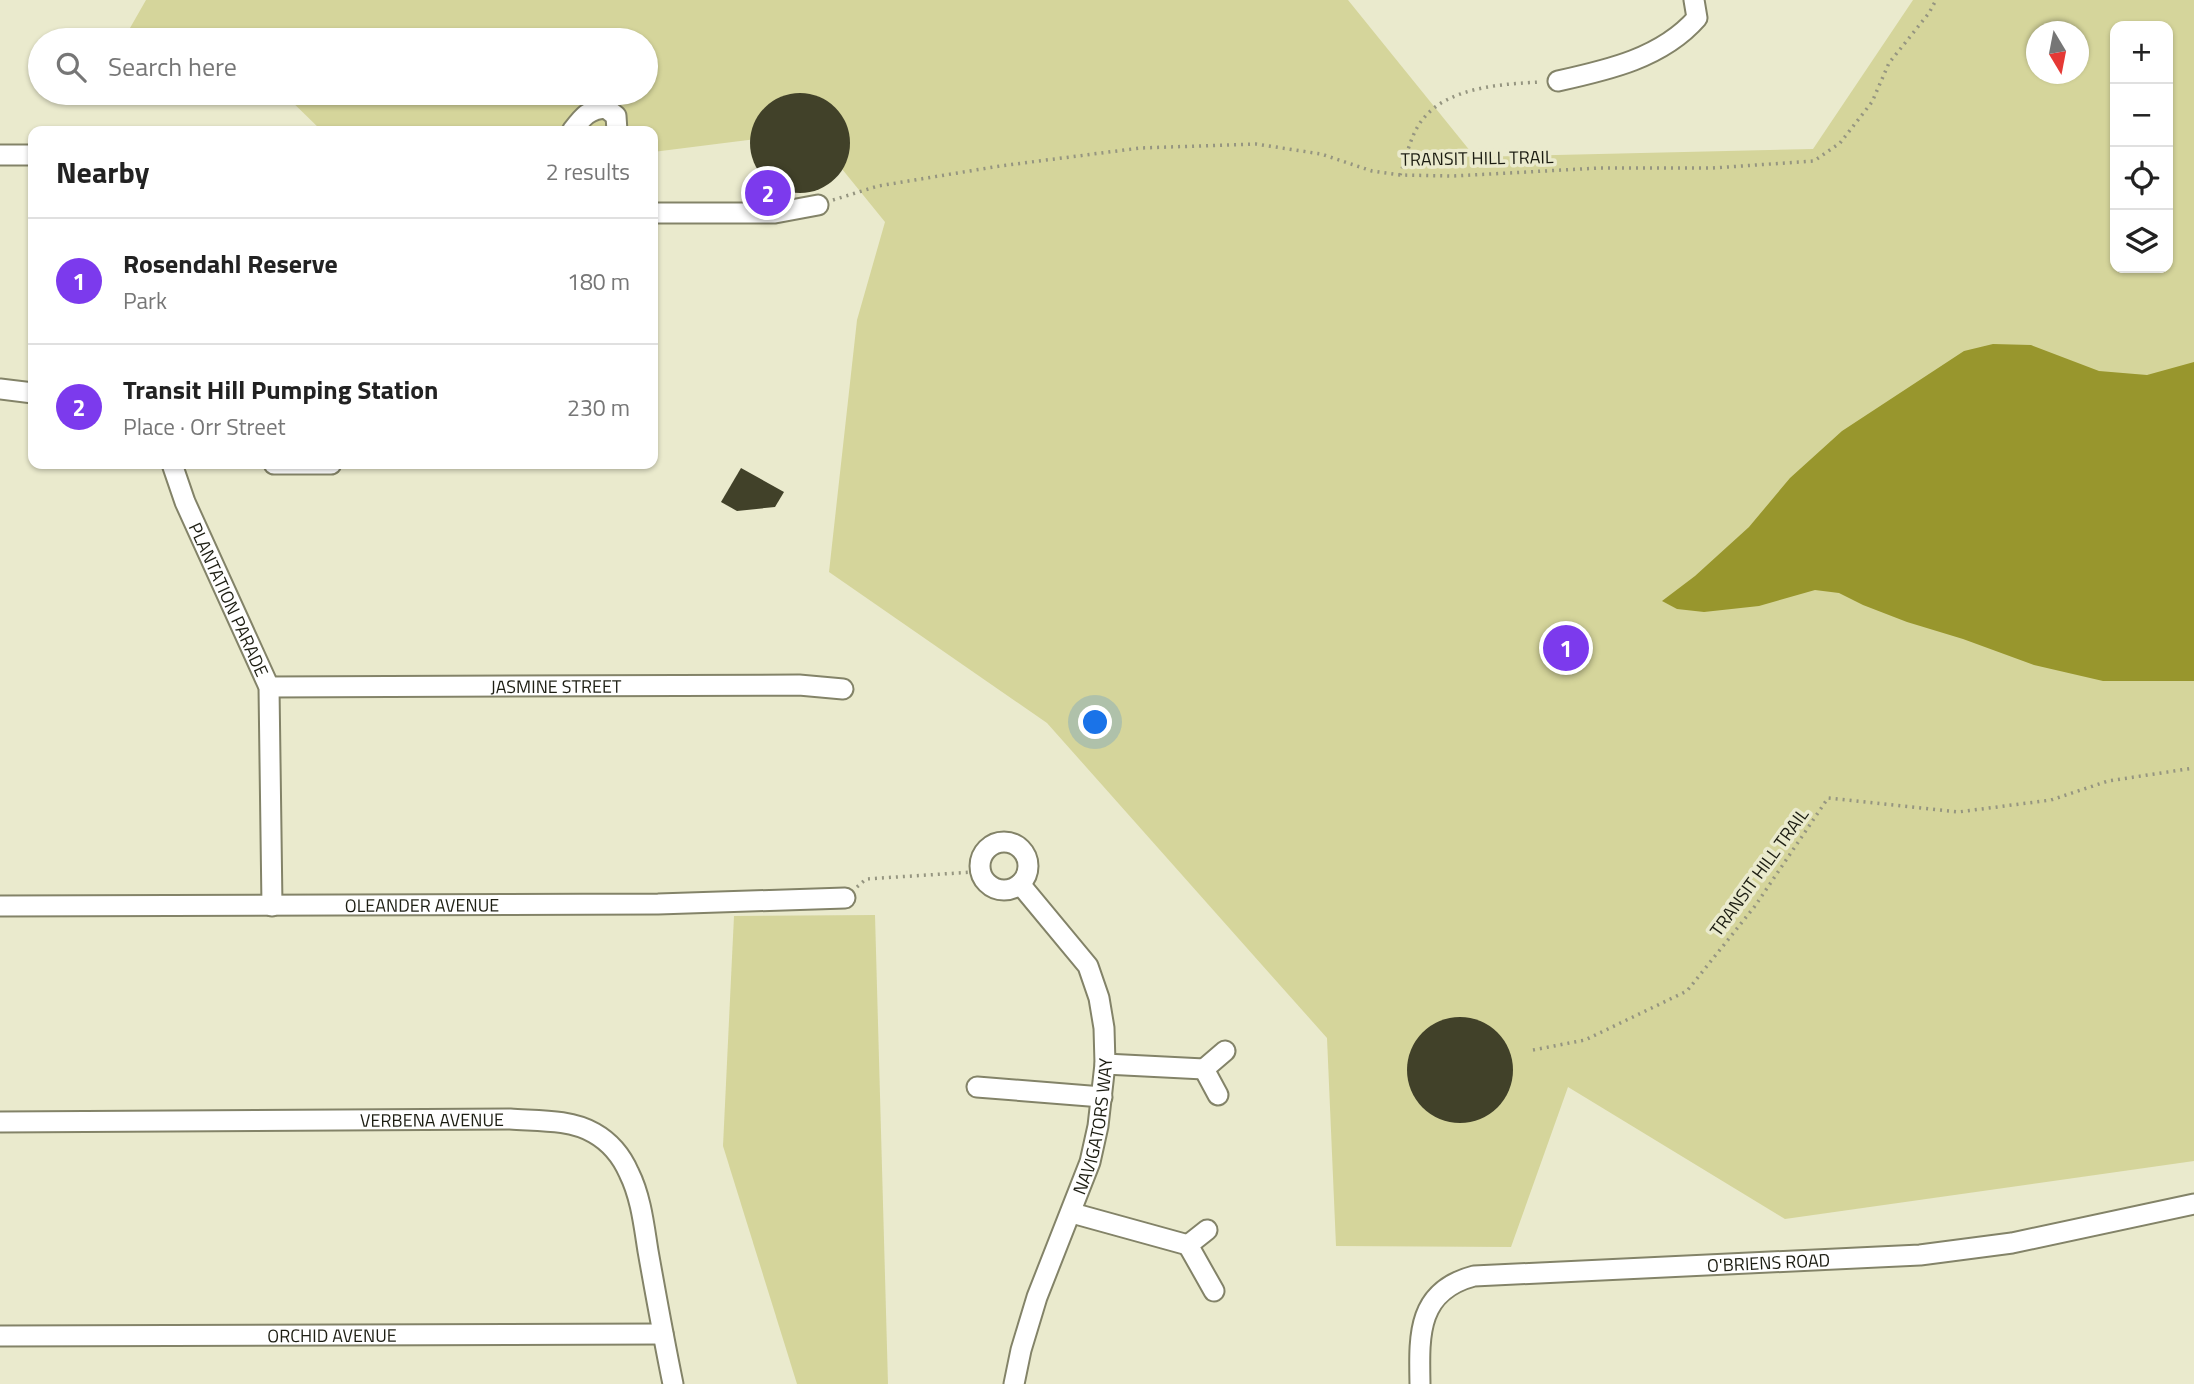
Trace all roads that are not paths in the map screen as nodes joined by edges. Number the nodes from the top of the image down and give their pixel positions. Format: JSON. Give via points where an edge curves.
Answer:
{"nodes":[{"id":1,"x":1694,"y":0,"type":"edge"},
{"id":2,"x":1558,"y":81,"type":"road end"},
{"id":3,"x":576,"y":126,"type":"edge"},
{"id":4,"x":617,"y":126,"type":"edge"},
{"id":5,"x":0,"y":155,"type":"edge"},
{"id":6,"x":28,"y":155,"type":"edge"},
{"id":7,"x":818,"y":205,"type":"road end"},
{"id":8,"x":658,"y":213,"type":"edge"},
{"id":9,"x":0,"y":389,"type":"edge"},
{"id":10,"x":28,"y":392,"type":"edge"},
{"id":11,"x":174,"y":469,"type":"edge"},
{"id":12,"x":269,"y":687,"type":"junction"},
{"id":13,"x":843,"y":689,"type":"dead end"},
{"id":14,"x":1020,"y":884,"type":"junction"},
{"id":15,"x":845,"y":898,"type":"road end"},
{"id":16,"x":0,"y":906,"type":"edge"},
{"id":17,"x":272,"y":906,"type":"junction"},
{"id":18,"x":1225,"y":1051,"type":"dead end"},
{"id":19,"x":1105,"y":1064,"type":"junction"},
{"id":20,"x":1204,"y":1069,"type":"junction"},
{"id":21,"x":977,"y":1087,"type":"dead end"},
{"id":22,"x":1218,"y":1095,"type":"dead end"},
{"id":23,"x":1102,"y":1097,"type":"junction"},
{"id":24,"x":0,"y":1122,"type":"edge"},
{"id":25,"x":2194,"y":1204,"type":"edge"},
{"id":26,"x":1072,"y":1213,"type":"junction"},
{"id":27,"x":1208,"y":1230,"type":"dead end"},
{"id":28,"x":1188,"y":1245,"type":"junction"},
{"id":29,"x":1214,"y":1291,"type":"dead end"},
{"id":30,"x":663,"y":1334,"type":"junction"},
{"id":31,"x":0,"y":1336,"type":"edge"},
{"id":32,"x":673,"y":1384,"type":"edge"},
{"id":33,"x":1014,"y":1384,"type":"edge"},
{"id":34,"x":1420,"y":1384,"type":"edge"}],
"edges":[{"from":1,"to":2,"type":"street","via":[[1697,18],[1666,44],[1620,66]]},
{"from":3,"to":4,"type":"street","via":[[585,114],[606,108],[616,116]]},
{"from":5,"to":6,"type":"street"},
{"from":7,"to":8,"type":"street","via":[[775,213]]},
{"from":9,"to":10,"type":"street"},
{"from":11,"to":12,"type":"street","name":"PLANTATION PARADE"},
{"from":12,"to":13,"type":"street","name":"JASMINE STREET","via":[[799,685]]},
{"from":12,"to":17,"type":"street","name":"PLANTATION PARADE"},
{"from":14,"to":14,"type":"street","via":[[1027,875],[1025,854],[1007,842],[986,849],[980,870],[984,879],[1001,890]]},
{"from":14,"to":19,"type":"street","name":"NAVIGATORS WAY","via":[[1088,966],[1099,998]]},
{"from":15,"to":17,"type":"street","name":"OLEANDER AVENUE"},
{"from":16,"to":17,"type":"street","name":"OLEANDER AVENUE"},
{"from":18,"to":20,"type":"street"},
{"from":19,"to":20,"type":"street"},
{"from":19,"to":23,"type":"street","name":"NAVIGATORS WAY"},
{"from":20,"to":22,"type":"street"},
{"from":21,"to":23,"type":"street"},
{"from":23,"to":26,"type":"street","name":"NAVIGATORS WAY","via":[[1090,1162]]},
{"from":24,"to":30,"type":"street","name":"VERBENA AVENUE","via":[[510,1119],[580,1127],[608,1144],[631,1176]]},
{"from":25,"to":34,"type":"street","name":"O'BRIENS ROAD","via":[[2012,1243],[1920,1255],[1474,1276],[1453,1283],[1428,1309],[1419,1339]]},
{"from":26,"to":28,"type":"street"},
{"from":26,"to":33,"type":"street","name":"NAVIGATORS WAY","via":[[1037,1297]]},
{"from":27,"to":28,"type":"street"},
{"from":28,"to":29,"type":"street"},
{"from":30,"to":31,"type":"street","name":"ORCHID AVENUE"},
{"from":30,"to":32,"type":"street","name":"VERBENA AVENUE"}]}
